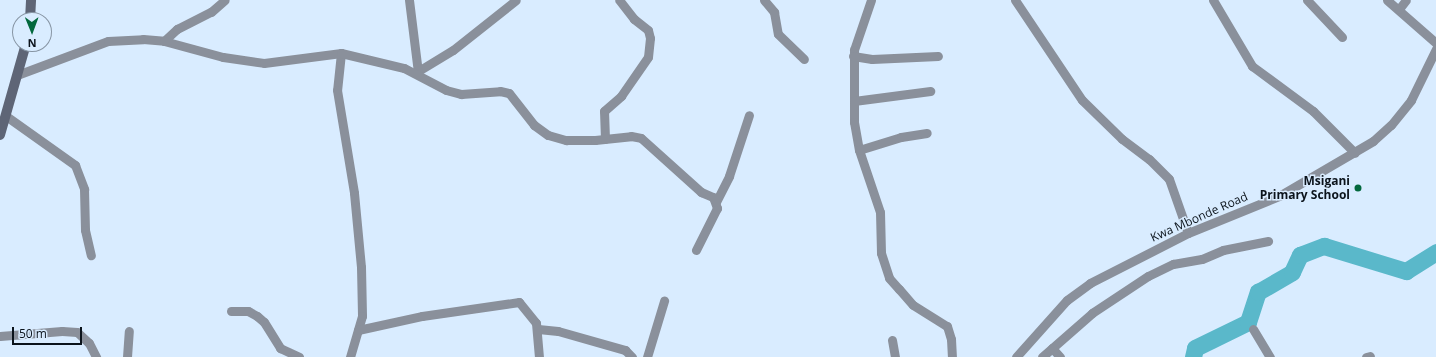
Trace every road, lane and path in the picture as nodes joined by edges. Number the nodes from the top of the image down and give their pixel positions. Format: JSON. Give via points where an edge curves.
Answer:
{"nodes":[{"id":1,"x":31,"y":0,"type":"edge"},
{"id":2,"x":225,"y":0,"type":"edge"},
{"id":3,"x":409,"y":0,"type":"edge"},
{"id":4,"x":516,"y":0,"type":"edge"},
{"id":5,"x":619,"y":0,"type":"edge"},
{"id":6,"x":764,"y":0,"type":"edge"},
{"id":7,"x":871,"y":0,"type":"edge"},
{"id":8,"x":1015,"y":0,"type":"edge"},
{"id":9,"x":1213,"y":0,"type":"edge"},
{"id":10,"x":1307,"y":0,"type":"edge"},
{"id":11,"x":1387,"y":0,"type":"edge"},
{"id":12,"x":1406,"y":0,"type":"edge"},
{"id":13,"x":1399,"y":9,"type":"junction"},
{"id":14,"x":30,"y":12,"type":"edge"},
{"id":15,"x":1342,"y":37,"type":"dead end"},
{"id":16,"x":164,"y":41,"type":"junction"},
{"id":17,"x":1436,"y":43,"type":"edge"},
{"id":18,"x":1436,"y":49,"type":"edge"},
{"id":19,"x":24,"y":52,"type":"edge"},
{"id":20,"x":341,"y":53,"type":"junction"},
{"id":21,"x":853,"y":56,"type":"junction"},
{"id":22,"x":938,"y":56,"type":"dead end"},
{"id":23,"x":804,"y":59,"type":"dead end"},
{"id":24,"x":417,"y":72,"type":"junction"},
{"id":25,"x":17,"y":74,"type":"junction"},
{"id":26,"x":930,"y":91,"type":"dead end"},
{"id":27,"x":854,"y":101,"type":"junction"},
{"id":28,"x":749,"y":114,"type":"dead end"},
{"id":29,"x":6,"y":116,"type":"junction"},
{"id":30,"x":927,"y":133,"type":"dead end"},
{"id":31,"x":0,"y":135,"type":"edge"},
{"id":32,"x":605,"y":139,"type":"junction"},
{"id":33,"x":859,"y":150,"type":"junction"},
{"id":34,"x":1355,"y":153,"type":"junction"},
{"id":35,"x":716,"y":202,"type":"junction"},
{"id":36,"x":1188,"y":233,"type":"junction"},
{"id":37,"x":1268,"y":241,"type":"dead end"},
{"id":38,"x":696,"y":250,"type":"dead end"},
{"id":39,"x":91,"y":255,"type":"dead end"},
{"id":40,"x":664,"y":302,"type":"dead end"},
{"id":41,"x":231,"y":311,"type":"dead end"},
{"id":42,"x":538,"y":329,"type":"junction"},
{"id":43,"x":1252,"y":329,"type":"dead end"},
{"id":44,"x":358,"y":330,"type":"junction"},
{"id":45,"x":129,"y":331,"type":"dead end"},
{"id":46,"x":0,"y":336,"type":"edge"},
{"id":47,"x":892,"y":340,"type":"dead end"},
{"id":48,"x":1052,"y":348,"type":"junction"},
{"id":49,"x":96,"y":357,"type":"edge"},
{"id":50,"x":127,"y":357,"type":"edge"},
{"id":51,"x":299,"y":357,"type":"edge"},
{"id":52,"x":350,"y":357,"type":"edge"},
{"id":53,"x":539,"y":357,"type":"edge"},
{"id":54,"x":632,"y":357,"type":"edge"},
{"id":55,"x":647,"y":357,"type":"edge"},
{"id":56,"x":895,"y":357,"type":"edge"},
{"id":57,"x":952,"y":357,"type":"edge"},
{"id":58,"x":1016,"y":357,"type":"edge"},
{"id":59,"x":1042,"y":357,"type":"edge"},
{"id":60,"x":1060,"y":357,"type":"edge"},
{"id":61,"x":1270,"y":357,"type":"edge"}],
"edges":[{"from":1,"to":14,"type":"street"},
{"from":2,"to":16,"type":"street","via":[[210,12],[177,29]]},
{"from":3,"to":24,"type":"street"},
{"from":4,"to":24,"type":"street","via":[[453,50]]},
{"from":5,"to":32,"type":"street","via":[[634,19],[648,30],[650,38],[648,57],[621,96],[604,111]]},
{"from":6,"to":23,"type":"street","via":[[774,12],[778,34]]},
{"from":7,"to":21,"type":"street"},
{"from":8,"to":36,"type":"street","via":[[1082,100],[1122,139],[1150,159],[1170,178]]},
{"from":9,"to":34,"type":"street","via":[[1252,66],[1313,111]]},
{"from":10,"to":15,"type":"street"},
{"from":11,"to":13,"type":"street"},
{"from":12,"to":13,"type":"street"},
{"from":13,"to":17,"type":"street"},
{"from":16,"to":20,"type":"street","via":[[199,52],[264,63]]},
{"from":16,"to":25,"type":"street","via":[[143,38],[108,41]]},
{"from":18,"to":34,"type":"street","name":"Kwa Mbonde Road","via":[[1411,100],[1390,125]]},
{"from":19,"to":25,"type":"street"},
{"from":20,"to":24,"type":"street","via":[[387,62]]},
{"from":20,"to":44,"type":"street","via":[[337,90],[354,193],[361,267],[362,316]]},
{"from":21,"to":22,"type":"street","via":[[872,59]]},
{"from":21,"to":27,"type":"street"},
{"from":24,"to":32,"type":"street","via":[[446,90],[461,94],[500,91],[509,93],[534,125],[548,135],[566,140]]},
{"from":25,"to":29,"type":"street"},
{"from":26,"to":27,"type":"street"},
{"from":27,"to":33,"type":"street","via":[[854,122]]},
{"from":28,"to":35,"type":"street","via":[[729,176]]},
{"from":29,"to":31,"type":"street"},
{"from":29,"to":39,"type":"street","via":[[75,165],[84,189],[85,230]]},
{"from":30,"to":33,"type":"street","via":[[901,137]]},
{"from":32,"to":35,"type":"street","via":[[631,136],[641,138],[675,170]]},
{"from":33,"to":57,"type":"street","via":[[876,194],[880,212],[881,253],[889,278],[913,305],[946,326],[951,339]]},
{"from":34,"to":36,"type":"street","name":"Kwa Mbonde Road","via":[[1279,196]]},
{"from":35,"to":38,"type":"street","via":[[717,208]]},
{"from":36,"to":58,"type":"street","name":"Kwa Mbonde Road","via":[[1090,283],[1067,300]]},
{"from":37,"to":48,"type":"street","via":[[1223,250],[1202,260],[1173,264],[1148,276],[1092,313]]},
{"from":40,"to":55,"type":"street"},
{"from":41,"to":51,"type":"street","via":[[248,311],[257,316],[280,348]]},
{"from":42,"to":44,"type":"street","via":[[519,302],[422,316]]},
{"from":42,"to":53,"type":"street"},
{"from":42,"to":54,"type":"street","via":[[558,331],[625,350]]},
{"from":43,"to":61,"type":"street"},
{"from":44,"to":52,"type":"street"},
{"from":45,"to":50,"type":"street"},
{"from":46,"to":49,"type":"street","via":[[77,332],[89,343]]},
{"from":47,"to":56,"type":"street"},
{"from":48,"to":59,"type":"street"},
{"from":48,"to":60,"type":"street"}]}
